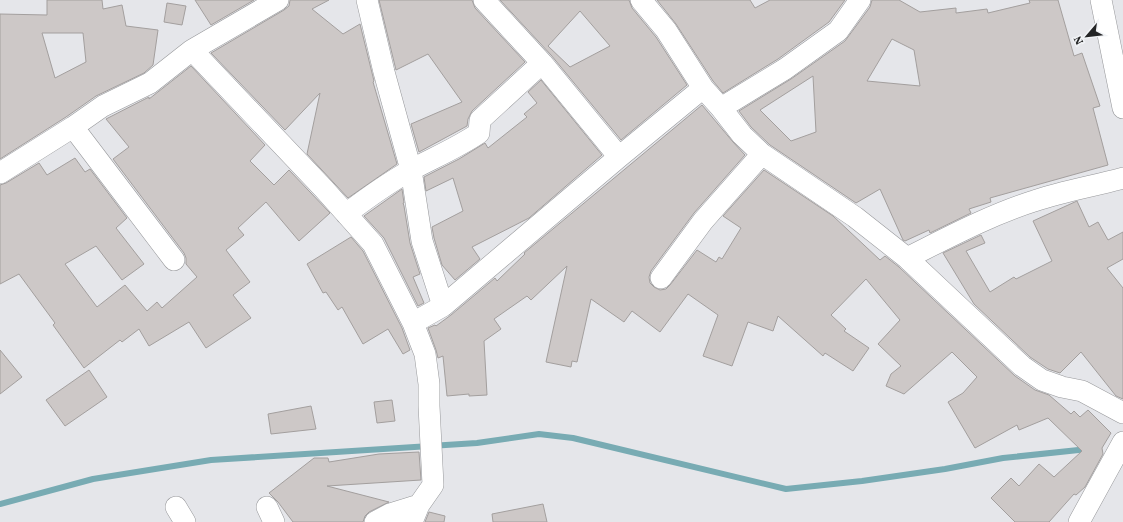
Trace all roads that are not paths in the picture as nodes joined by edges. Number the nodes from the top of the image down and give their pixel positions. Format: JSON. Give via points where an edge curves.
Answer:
{"nodes":[{"id":1,"x":278,"y":0,"type":"edge"},
{"id":2,"x":367,"y":0,"type":"edge"},
{"id":3,"x":484,"y":0,"type":"edge"},
{"id":4,"x":641,"y":0,"type":"edge"},
{"id":5,"x":860,"y":0,"type":"edge"},
{"id":6,"x":1102,"y":0,"type":"edge"},
{"id":7,"x":1117,"y":49,"type":"edge"},
{"id":8,"x":192,"y":50,"type":"junction"},
{"id":9,"x":542,"y":63,"type":"junction"},
{"id":10,"x":703,"y":88,"type":"junction"},
{"id":11,"x":721,"y":108,"type":"junction"},
{"id":12,"x":1123,"y":108,"type":"edge"},
{"id":13,"x":73,"y":127,"type":"junction"},
{"id":14,"x":762,"y":154,"type":"junction"},
{"id":15,"x":619,"y":157,"type":"junction"},
{"id":16,"x":411,"y":170,"type":"junction"},
{"id":17,"x":0,"y":173,"type":"edge"},
{"id":18,"x":1123,"y":178,"type":"edge"},
{"id":19,"x":346,"y":214,"type":"junction"},
{"id":20,"x":907,"y":258,"type":"junction"},
{"id":21,"x":174,"y":260,"type":"dead end"},
{"id":22,"x":661,"y":278,"type":"dead end"},
{"id":23,"x":443,"y":306,"type":"junction"},
{"id":24,"x":413,"y":323,"type":"junction"},
{"id":25,"x":1123,"y":413,"type":"edge"},
{"id":26,"x":1123,"y":442,"type":"edge"},
{"id":27,"x":416,"y":513,"type":"edge"},
{"id":28,"x":375,"y":522,"type":"edge"},
{"id":29,"x":1079,"y":522,"type":"edge"}],
"edges":[{"from":1,"to":8,"type":"street"},
{"from":2,"to":16,"type":"street"},
{"from":3,"to":9,"type":"street"},
{"from":4,"to":10,"type":"street","via":[[666,30]]},
{"from":5,"to":11,"type":"street","via":[[838,31],[785,69]]},
{"from":6,"to":7,"type":"street"},
{"from":7,"to":12,"type":"street"},
{"from":8,"to":13,"type":"street","via":[[150,83],[103,106]]},
{"from":8,"to":19,"type":"street"},
{"from":9,"to":15,"type":"street"},
{"from":9,"to":16,"type":"street","via":[[480,120],[479,133]]},
{"from":10,"to":11,"type":"street"},
{"from":10,"to":15,"type":"street"},
{"from":11,"to":14,"type":"street","via":[[742,135]]},
{"from":13,"to":17,"type":"street"},
{"from":13,"to":21,"type":"street"},
{"from":14,"to":20,"type":"street","via":[[856,217]]},
{"from":14,"to":22,"type":"street","via":[[703,221]]},
{"from":15,"to":23,"type":"street"},
{"from":16,"to":19,"type":"street"},
{"from":16,"to":23,"type":"street","via":[[422,241]]},
{"from":18,"to":20,"type":"street","via":[[1035,200],[968,227]]},
{"from":19,"to":24,"type":"street","via":[[372,244]]},
{"from":20,"to":25,"type":"street","via":[[1022,366],[1042,380],[1082,391]]},
{"from":23,"to":24,"type":"street"},
{"from":24,"to":27,"type":"street","via":[[425,354],[429,384],[433,485]]},
{"from":26,"to":29,"type":"street"},
{"from":27,"to":28,"type":"street","via":[[390,514]]}]}
